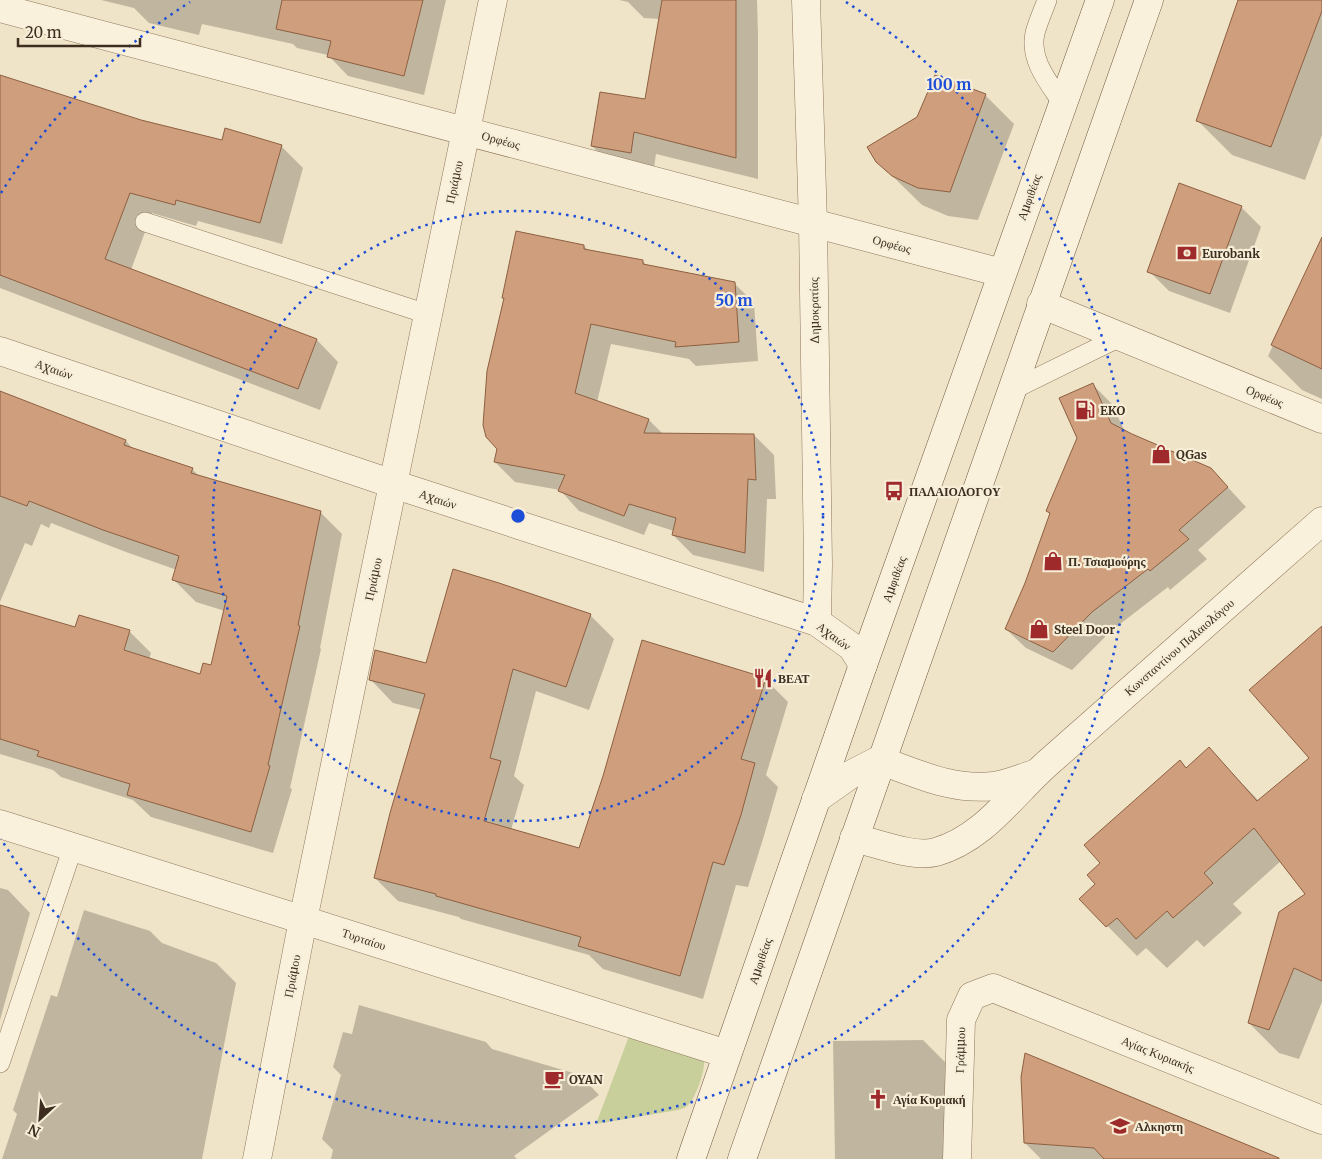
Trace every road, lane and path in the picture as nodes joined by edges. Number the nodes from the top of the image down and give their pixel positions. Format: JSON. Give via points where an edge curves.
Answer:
{"nodes":[{"id":1,"x":493,"y":0,"type":"edge"},
{"id":2,"x":806,"y":0,"type":"edge"},
{"id":3,"x":1047,"y":0,"type":"edge"},
{"id":4,"x":1100,"y":0,"type":"edge"},
{"id":5,"x":1149,"y":0,"type":"edge"},
{"id":6,"x":0,"y":8,"type":"edge"},
{"id":7,"x":1063,"y":104,"type":"junction"},
{"id":8,"x":465,"y":131,"type":"junction"},
{"id":9,"x":145,"y":222,"type":"dead end"},
{"id":10,"x":813,"y":223,"type":"junction"},
{"id":11,"x":1002,"y":273,"type":"junction"},
{"id":12,"x":1041,"y":304,"type":"junction"},
{"id":13,"x":427,"y":314,"type":"junction"},
{"id":14,"x":1120,"y":337,"type":"junction"},
{"id":15,"x":0,"y":351,"type":"edge"},
{"id":16,"x":1010,"y":391,"type":"junction"},
{"id":17,"x":1322,"y":420,"type":"edge"},
{"id":18,"x":393,"y":484,"type":"junction"},
{"id":19,"x":1322,"y":521,"type":"edge"},
{"id":20,"x":816,"y":622,"type":"junction"},
{"id":21,"x":863,"y":665,"type":"junction"},
{"id":22,"x":882,"y":761,"type":"junction"},
{"id":23,"x":1036,"y":773,"type":"junction"},
{"id":24,"x":816,"y":799,"type":"junction"},
{"id":25,"x":0,"y":824,"type":"edge"},
{"id":26,"x":854,"y":838,"type":"junction"},
{"id":27,"x":73,"y":847,"type":"junction"},
{"id":28,"x":303,"y":920,"type":"junction"},
{"id":29,"x":993,"y":988,"type":"joint"},
{"id":30,"x":727,"y":1054,"type":"junction"},
{"id":31,"x":0,"y":1063,"type":"edge"},
{"id":32,"x":1322,"y":1120,"type":"edge"},
{"id":33,"x":685,"y":1157,"type":"edge"},
{"id":34,"x":257,"y":1159,"type":"edge"},
{"id":35,"x":742,"y":1159,"type":"edge"},
{"id":36,"x":957,"y":1159,"type":"edge"}],
"edges":[{"from":1,"to":8,"type":"street","name":"Πριάμου"},
{"from":2,"to":10,"type":"street","name":"Δημοκρατίας"},
{"from":3,"to":7,"type":"lane","via":[[1034,34],[1035,56]]},
{"from":4,"to":7,"type":"street","name":"Αμφιθέας"},
{"from":5,"to":12,"type":"street"},
{"from":6,"to":8,"type":"street","name":"Ορφέως"},
{"from":7,"to":11,"type":"street","name":"Αμφιθέας"},
{"from":8,"to":10,"type":"street","name":"Ορφέως"},
{"from":8,"to":13,"type":"street","name":"Πριάμου"},
{"from":9,"to":13,"type":"lane"},
{"from":10,"to":11,"type":"street","name":"Ορφέως"},
{"from":10,"to":20,"type":"street","name":"Δημοκρατίας"},
{"from":11,"to":21,"type":"street","name":"Αμφιθέας"},
{"from":12,"to":14,"type":"street","name":"Ορφέως"},
{"from":12,"to":16,"type":"street"},
{"from":13,"to":18,"type":"street","name":"Πριάμου"},
{"from":14,"to":16,"type":"lane"},
{"from":14,"to":17,"type":"street","name":"Ορφέως"},
{"from":15,"to":18,"type":"street","name":"Αχαιών"},
{"from":16,"to":22,"type":"street"},
{"from":18,"to":20,"type":"street","name":"Αχαιών"},
{"from":18,"to":28,"type":"street","name":"Πριάμου"},
{"from":19,"to":23,"type":"street","name":"Κωνσταντίνου Παλαιολόγου"},
{"from":20,"to":21,"type":"street","name":"Αχαιών","via":[[852,646]]},
{"from":21,"to":24,"type":"street","name":"Αμφιθέας"},
{"from":22,"to":23,"type":"street","name":"Κωνσταντίνου Παλαιολόγου","via":[[966,787],[994,786]]},
{"from":22,"to":24,"type":"street","via":[[850,775]]},
{"from":22,"to":26,"type":"street"},
{"from":23,"to":26,"type":"street","name":"Κωνσταντίνου Παλαιολόγου","via":[[990,821],[951,846],[934,852],[916,853]]},
{"from":24,"to":30,"type":"street","name":"Αμφιθέας"},
{"from":25,"to":27,"type":"street","name":"Τυρταίου"},
{"from":26,"to":35,"type":"street"},
{"from":27,"to":28,"type":"street","name":"Τυρταίου"},
{"from":27,"to":31,"type":"lane"},
{"from":28,"to":30,"type":"street","name":"Τυρταίου"},
{"from":28,"to":34,"type":"street","name":"Πριάμου"},
{"from":29,"to":32,"type":"street","name":"Αγίας Κυριακής"},
{"from":29,"to":36,"type":"street","name":"Γράμμου","via":[[972,996],[961,1020]]},
{"from":30,"to":33,"type":"street","name":"Αμφιθέας"}]}
